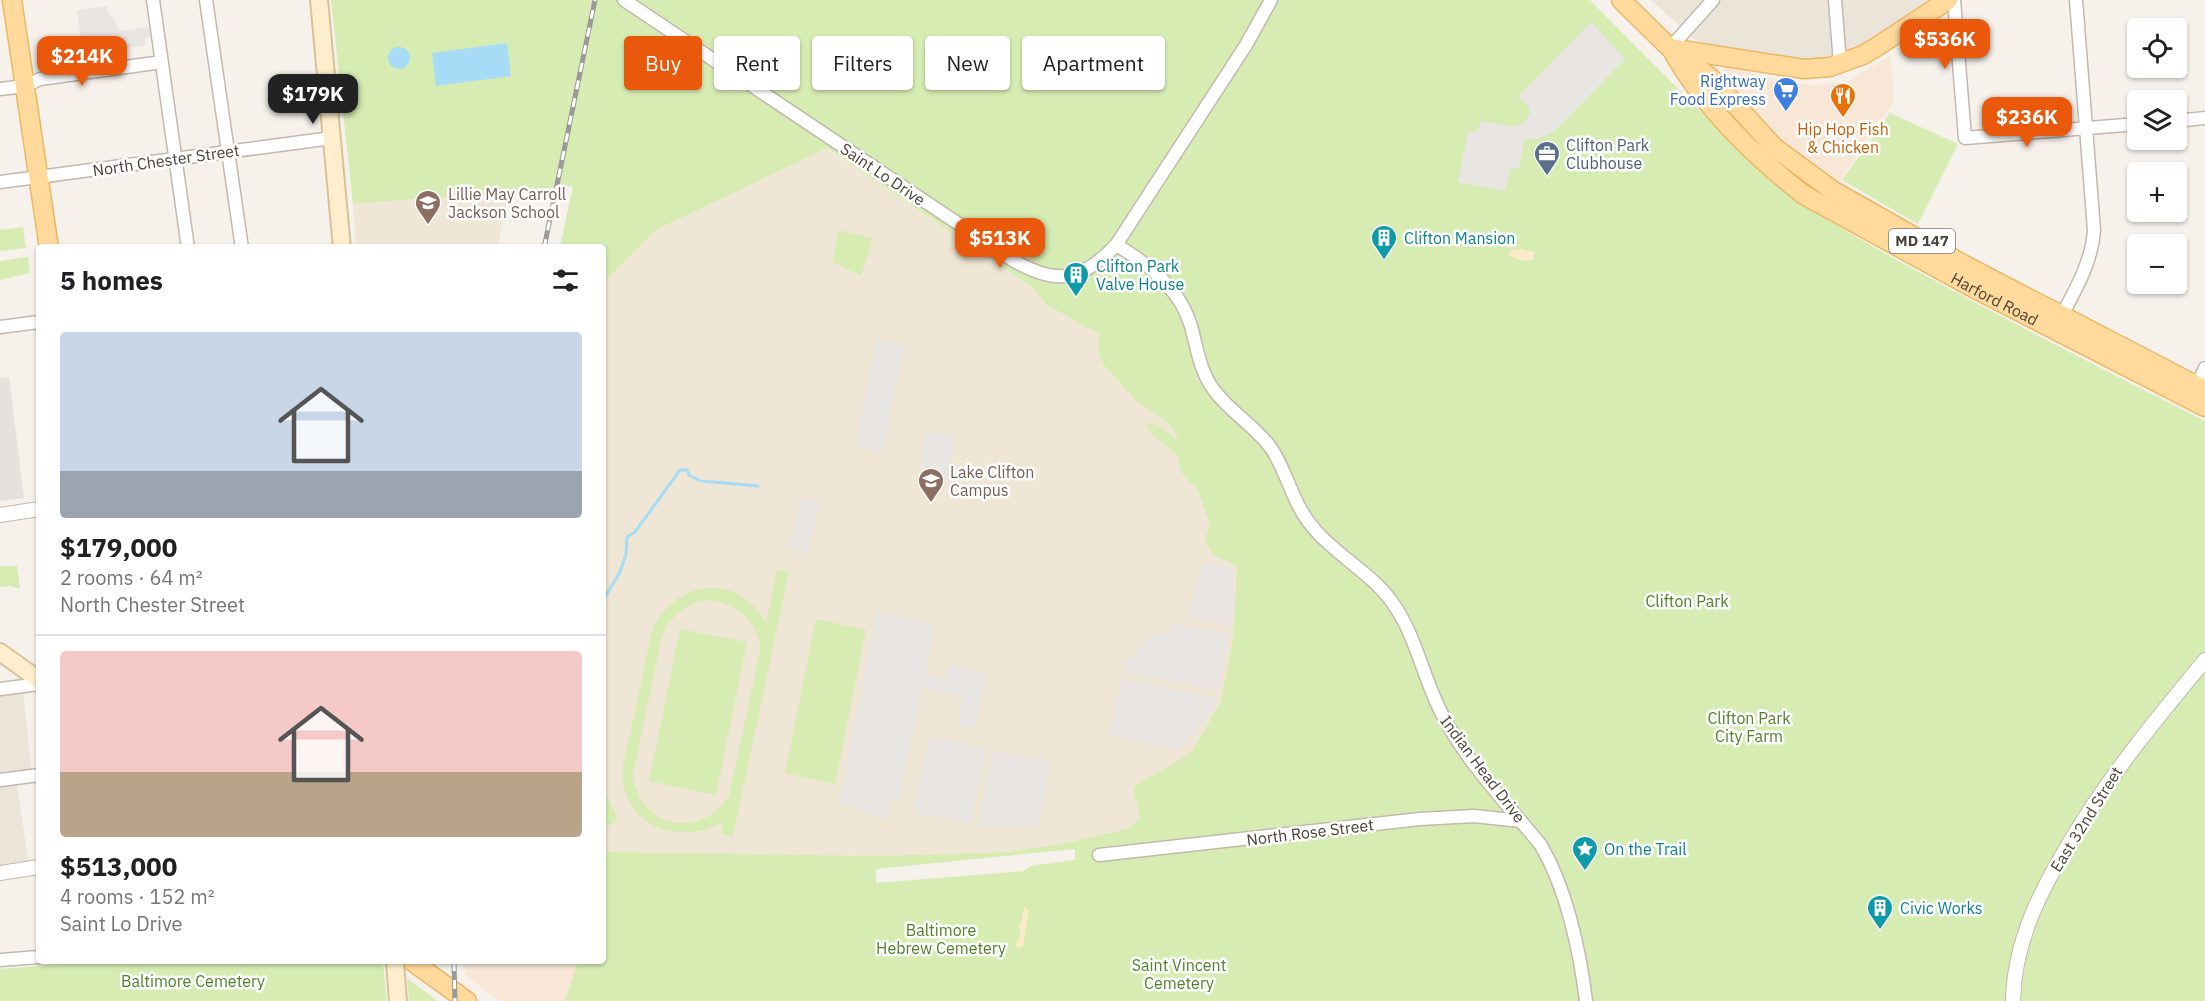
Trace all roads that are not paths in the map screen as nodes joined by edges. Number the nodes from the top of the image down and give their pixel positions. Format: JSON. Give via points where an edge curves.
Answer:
{"nodes":[{"id":1,"x":12,"y":0,"type":"edge"},
{"id":2,"x":153,"y":0,"type":"edge"},
{"id":3,"x":206,"y":0,"type":"edge"},
{"id":4,"x":319,"y":0,"type":"edge"},
{"id":5,"x":624,"y":0,"type":"edge"},
{"id":6,"x":1271,"y":0,"type":"edge"},
{"id":7,"x":1621,"y":0,"type":"edge"},
{"id":8,"x":1713,"y":0,"type":"edge"},
{"id":9,"x":1835,"y":0,"type":"edge"},
{"id":10,"x":1948,"y":0,"type":"edge"},
{"id":11,"x":1954,"y":0,"type":"edge"},
{"id":12,"x":2076,"y":0,"type":"edge"},
{"id":13,"x":1670,"y":48,"type":"junction"},
{"id":14,"x":1735,"y":59,"type":"junction"},
{"id":15,"x":162,"y":62,"type":"junction"},
{"id":16,"x":1763,"y":62,"type":"junction"},
{"id":17,"x":1840,"y":64,"type":"junction"},
{"id":18,"x":1712,"y":78,"type":"junction"},
{"id":19,"x":25,"y":86,"type":"junction"},
{"id":20,"x":0,"y":89,"type":"edge"},
{"id":21,"x":2205,"y":118,"type":"edge"},
{"id":22,"x":2187,"y":120,"type":"edge"},
{"id":23,"x":2127,"y":125,"type":"edge"},
{"id":24,"x":2086,"y":128,"type":"junction"},
{"id":25,"x":332,"y":138,"type":"junction"},
{"id":26,"x":228,"y":152,"type":"junction"},
{"id":27,"x":175,"y":159,"type":"junction"},
{"id":28,"x":38,"y":177,"type":"junction"},
{"id":29,"x":0,"y":182,"type":"edge"},
{"id":30,"x":47,"y":244,"type":"edge"},
{"id":31,"x":187,"y":244,"type":"edge"},
{"id":32,"x":241,"y":244,"type":"edge"},
{"id":33,"x":342,"y":244,"type":"edge"},
{"id":34,"x":1116,"y":245,"type":"junction"},
{"id":35,"x":36,"y":322,"type":"edge"},
{"id":36,"x":2058,"y":323,"type":"junction"},
{"id":37,"x":0,"y":327,"type":"edge"},
{"id":38,"x":2205,"y":368,"type":"edge"},
{"id":39,"x":2199,"y":396,"type":"edge"},
{"id":40,"x":36,"y":509,"type":"edge"},
{"id":41,"x":0,"y":515,"type":"edge"},
{"id":42,"x":0,"y":652,"type":"edge"},
{"id":43,"x":2205,"y":660,"type":"edge"},
{"id":44,"x":36,"y":680,"type":"edge"},
{"id":45,"x":36,"y":683,"type":"edge"},
{"id":46,"x":0,"y":689,"type":"edge"},
{"id":47,"x":36,"y":775,"type":"edge"},
{"id":48,"x":0,"y":780,"type":"edge"},
{"id":49,"x":1521,"y":821,"type":"junction"},
{"id":50,"x":1099,"y":855,"type":"dead end"},
{"id":51,"x":36,"y":867,"type":"edge"},
{"id":52,"x":0,"y":873,"type":"edge"},
{"id":53,"x":36,"y":957,"type":"edge"},
{"id":54,"x":0,"y":960,"type":"edge"},
{"id":55,"x":395,"y":964,"type":"edge"},
{"id":56,"x":415,"y":964,"type":"edge"},
{"id":57,"x":398,"y":1001,"type":"edge"},
{"id":58,"x":467,"y":1001,"type":"edge"},
{"id":59,"x":1586,"y":1001,"type":"edge"},
{"id":60,"x":2013,"y":1001,"type":"edge"}],
"edges":[{"from":1,"to":19,"type":"main road"},
{"from":2,"to":15,"type":"street"},
{"from":3,"to":26,"type":"street"},
{"from":4,"to":25,"type":"main road"},
{"from":5,"to":34,"type":"street","name":"Saint Lo Drive","via":[[1030,270],[1051,276],[1076,274],[1097,264]]},
{"from":6,"to":34,"type":"street","name":"Saint Lo Drive"},
{"from":7,"to":13,"type":"main road","name":"Harford Road","number":"MD 147"},
{"from":8,"to":13,"type":"street"},
{"from":9,"to":17,"type":"street"},
{"from":10,"to":17,"type":"main road","via":[[1878,46]]},
{"from":11,"to":24,"type":"street","via":[[1965,138]]},
{"from":12,"to":24,"type":"street"},
{"from":13,"to":14,"type":"main road"},
{"from":13,"to":16,"type":"main road","via":[[1712,42]]},
{"from":13,"to":18,"type":"main road","name":"Harford Road","number":"MD 147"},
{"from":13,"to":36,"type":"main road","name":"Harford Road","number":"MD 147","via":[[1692,85],[1733,130],[1804,195],[1977,290]]},
{"from":14,"to":16,"type":"main road"},
{"from":14,"to":18,"type":"main road","via":[[1720,63]]},
{"from":15,"to":19,"type":"street","via":[[40,79]]},
{"from":15,"to":27,"type":"street"},
{"from":16,"to":17,"type":"main road","via":[[1804,69]]},
{"from":18,"to":36,"type":"main road","name":"Harford Road","number":"MD 147","via":[[1774,147],[1832,190]]},
{"from":19,"to":20,"type":"street"},
{"from":19,"to":28,"type":"main road"},
{"from":21,"to":22,"type":"street"},
{"from":23,"to":24,"type":"street"},
{"from":24,"to":36,"type":"street","via":[[2094,239],[2083,273]]},
{"from":25,"to":26,"type":"street","name":"North Chester Street"},
{"from":25,"to":33,"type":"main road"},
{"from":26,"to":27,"type":"street","name":"North Chester Street"},
{"from":26,"to":32,"type":"street"},
{"from":27,"to":28,"type":"street","name":"North Chester Street"},
{"from":27,"to":31,"type":"street"},
{"from":28,"to":29,"type":"street","name":"North Chester Street"},
{"from":28,"to":30,"type":"main road"},
{"from":34,"to":49,"type":"street","name":"Indian Head Drive","via":[[1152,269],[1177,297],[1207,380],[1272,450],[1307,522],[1392,602],[1407,628],[1442,716]]},
{"from":35,"to":37,"type":"street"},
{"from":36,"to":39,"type":"main road","name":"Harford Road","number":"MD 147"},
{"from":38,"to":39,"type":"street"},
{"from":40,"to":41,"type":"street"},
{"from":42,"to":44,"type":"main road"},
{"from":43,"to":60,"type":"street","name":"East 32nd Street","via":[[2107,783],[2059,861],[2023,936]]},
{"from":45,"to":46,"type":"street"},
{"from":47,"to":48,"type":"street"},
{"from":49,"to":50,"type":"street","name":"North Rose Street","via":[[1448,817]]},
{"from":49,"to":59,"type":"street","name":"Indian Head Drive","via":[[1540,844],[1555,873],[1570,921]]},
{"from":51,"to":52,"type":"street"},
{"from":53,"to":54,"type":"street"},
{"from":55,"to":57,"type":"main road"},
{"from":56,"to":58,"type":"main road"}]}
